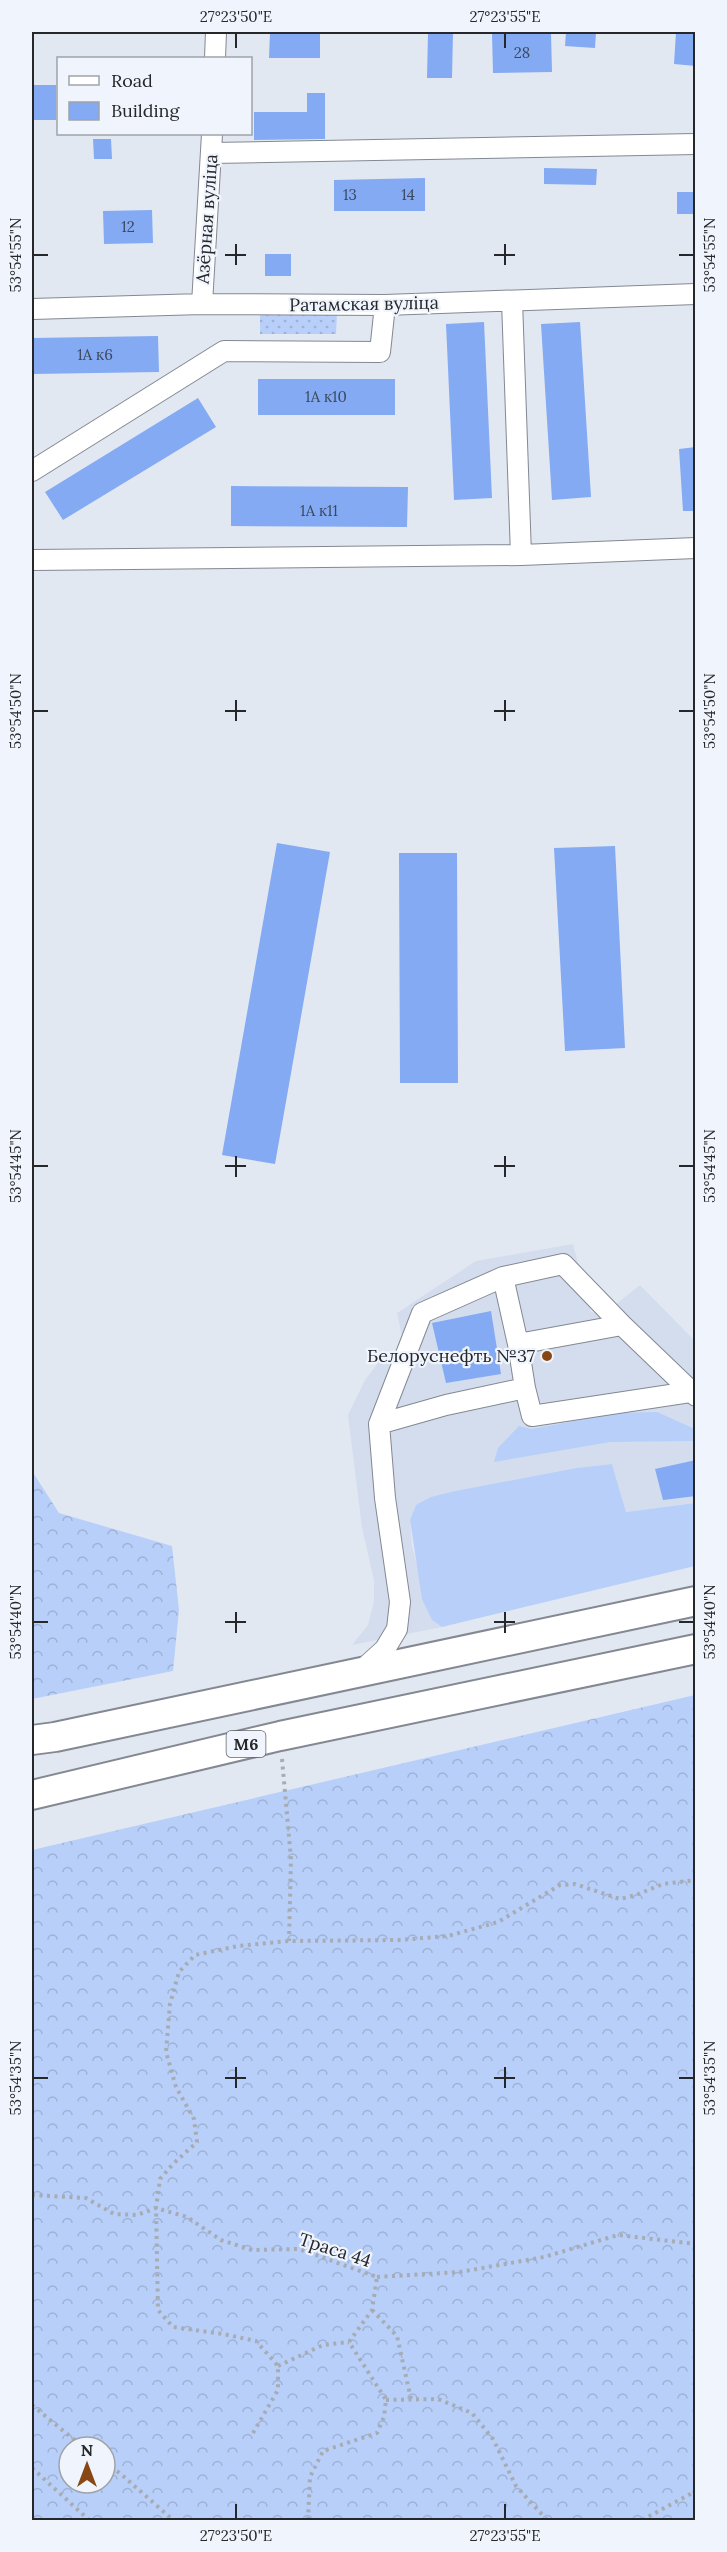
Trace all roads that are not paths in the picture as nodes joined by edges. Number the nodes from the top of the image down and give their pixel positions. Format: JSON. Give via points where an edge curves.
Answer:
{"nodes":[{"id":1,"x":216,"y":32,"type":"edge"},
{"id":2,"x":215,"y":57,"type":"edge"},
{"id":3,"x":212,"y":143,"type":"edge"},
{"id":4,"x":696,"y":144,"type":"edge"},
{"id":5,"x":696,"y":294,"type":"edge"},
{"id":6,"x":512,"y":301,"type":"junction"},
{"id":7,"x":202,"y":304,"type":"junction"},
{"id":8,"x":386,"y":305,"type":"junction"},
{"id":9,"x":32,"y":309,"type":"edge"},
{"id":10,"x":32,"y":471,"type":"edge"},
{"id":11,"x":696,"y":548,"type":"edge"},
{"id":12,"x":522,"y":555,"type":"junction"},
{"id":13,"x":32,"y":560,"type":"edge"},
{"id":14,"x":503,"y":1277,"type":"junction"},
{"id":15,"x":622,"y":1325,"type":"junction"},
{"id":16,"x":518,"y":1344,"type":"junction"},
{"id":17,"x":525,"y":1388,"type":"junction"},
{"id":18,"x":693,"y":1394,"type":"edge"},
{"id":19,"x":380,"y":1424,"type":"junction"},
{"id":20,"x":696,"y":1601,"type":"edge"},
{"id":21,"x":696,"y":1649,"type":"edge"},
{"id":22,"x":358,"y":1672,"type":"junction"},
{"id":23,"x":32,"y":1740,"type":"edge"},
{"id":24,"x":32,"y":1795,"type":"edge"}],
"edges":[{"from":1,"to":2,"type":"street"},
{"from":3,"to":4,"type":"street"},
{"from":3,"to":7,"type":"street","name":"Азёрная вуліца"},
{"from":5,"to":6,"type":"street","name":"Ратамская вуліца"},
{"from":6,"to":8,"type":"street","name":"Ратамская вуліца"},
{"from":6,"to":12,"type":"street"},
{"from":7,"to":8,"type":"street","name":"Ратамская вуліца"},
{"from":7,"to":9,"type":"street","name":"Ратамская вуліца"},
{"from":8,"to":10,"type":"street","via":[[380,352],[224,351]]},
{"from":11,"to":12,"type":"street"},
{"from":12,"to":13,"type":"street"},
{"from":14,"to":15,"type":"street","via":[[563,1264]]},
{"from":14,"to":16,"type":"street"},
{"from":14,"to":19,"type":"street","via":[[422,1313]]},
{"from":15,"to":16,"type":"street"},
{"from":15,"to":18,"type":"street"},
{"from":16,"to":17,"type":"street"},
{"from":17,"to":18,"type":"street","via":[[532,1416]]},
{"from":17,"to":19,"type":"street"},
{"from":19,"to":22,"type":"street","via":[[400,1602],[398,1629],[385,1649]]},
{"from":20,"to":22,"type":"highway"},
{"from":21,"to":24,"type":"highway","number":"М6","via":[[280,1736]]},
{"from":22,"to":23,"type":"highway"}]}
